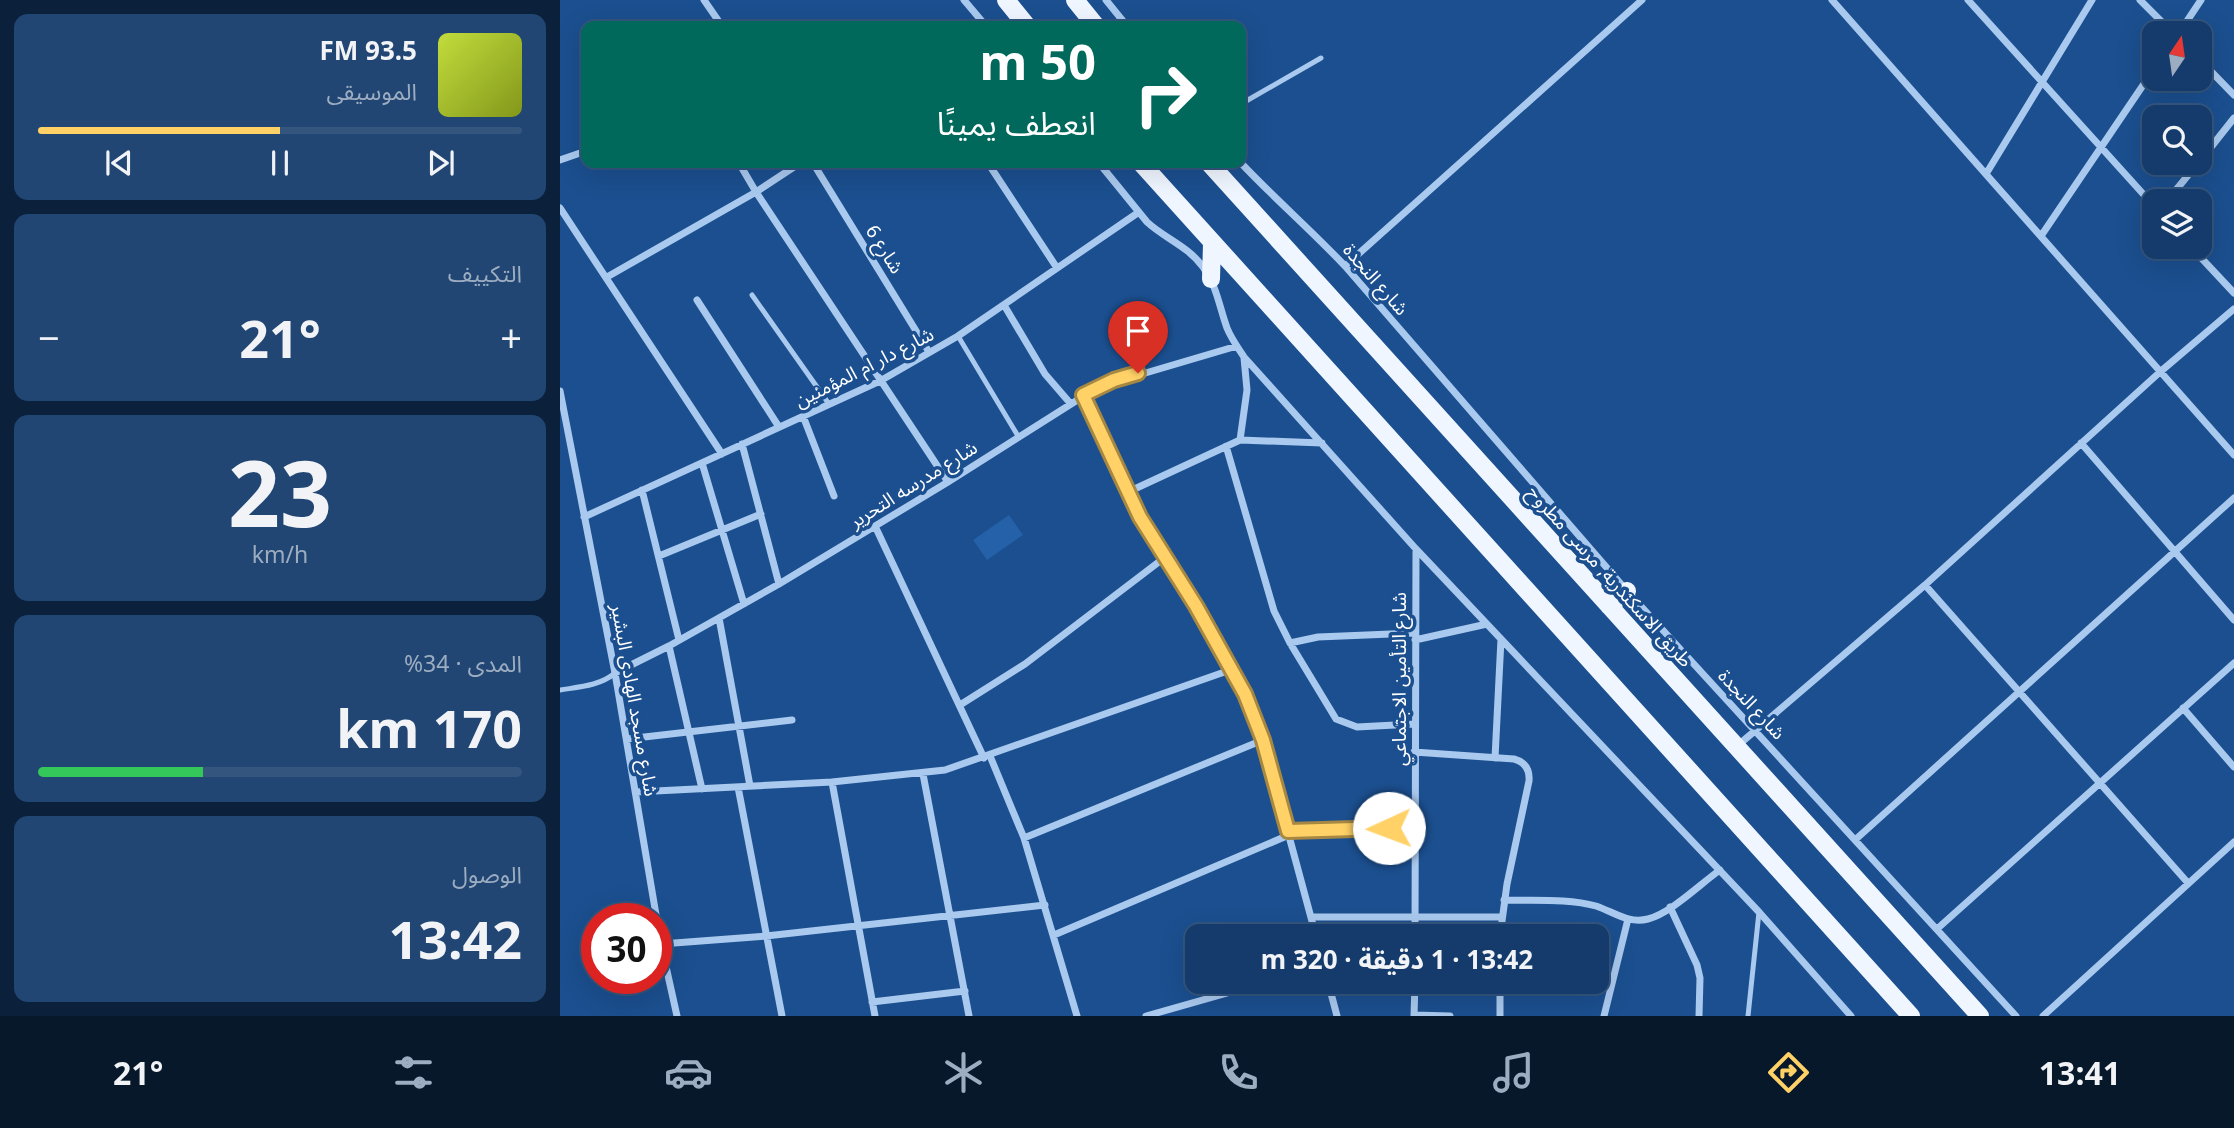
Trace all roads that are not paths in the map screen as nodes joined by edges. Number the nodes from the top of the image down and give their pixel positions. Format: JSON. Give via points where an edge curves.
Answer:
{"nodes":[{"id":1,"x":704,"y":0,"type":"edge"},
{"id":2,"x":964,"y":0,"type":"edge"},
{"id":3,"x":1006,"y":0,"type":"edge"},
{"id":4,"x":1075,"y":0,"type":"edge"},
{"id":5,"x":1106,"y":0,"type":"edge"},
{"id":6,"x":1642,"y":0,"type":"edge"},
{"id":7,"x":1832,"y":0,"type":"edge"},
{"id":8,"x":2092,"y":0,"type":"edge"},
{"id":9,"x":2140,"y":0,"type":"edge"},
{"id":10,"x":2201,"y":0,"type":"edge"},
{"id":11,"x":1973,"y":2,"type":"edge"},
{"id":12,"x":719,"y":21,"type":"edge"},
{"id":13,"x":982,"y":21,"type":"edge"},
{"id":14,"x":1023,"y":21,"type":"edge"},
{"id":15,"x":1092,"y":21,"type":"edge"},
{"id":16,"x":1123,"y":21,"type":"edge"},
{"id":17,"x":2161,"y":21,"type":"edge"},
{"id":18,"x":2187,"y":21,"type":"edge"},
{"id":19,"x":1321,"y":58,"type":"dead end"},
{"id":20,"x":2212,"y":73,"type":"edge"},
{"id":21,"x":2042,"y":83,"type":"junction"},
{"id":22,"x":2142,"y":87,"type":"edge"},
{"id":23,"x":2234,"y":95,"type":"edge"},
{"id":24,"x":1246,"y":101,"type":"edge"},
{"id":25,"x":2234,"y":118,"type":"edge"},
{"id":26,"x":2212,"y":146,"type":"edge"},
{"id":27,"x":2101,"y":148,"type":"junction"},
{"id":28,"x":581,"y":153,"type":"edge"},
{"id":29,"x":560,"y":160,"type":"edge"},
{"id":30,"x":742,"y":168,"type":"edge"},
{"id":31,"x":792,"y":168,"type":"edge"},
{"id":32,"x":816,"y":168,"type":"edge"},
{"id":33,"x":991,"y":168,"type":"edge"},
{"id":34,"x":1103,"y":168,"type":"edge"},
{"id":35,"x":1145,"y":168,"type":"edge"},
{"id":36,"x":1214,"y":168,"type":"edge"},
{"id":37,"x":1246,"y":168,"type":"edge"},
{"id":38,"x":1986,"y":174,"type":"junction"},
{"id":39,"x":2189,"y":175,"type":"edge"},
{"id":40,"x":2178,"y":189,"type":"edge"},
{"id":41,"x":756,"y":192,"type":"junction"},
{"id":42,"x":2142,"y":193,"type":"edge"},
{"id":43,"x":560,"y":208,"type":"edge"},
{"id":44,"x":1139,"y":212,"type":"junction"},
{"id":45,"x":2041,"y":236,"type":"junction"},
{"id":46,"x":1212,"y":244,"type":"junction"},
{"id":47,"x":2202,"y":259,"type":"edge"},
{"id":48,"x":1345,"y":266,"type":"junction"},
{"id":49,"x":1057,"y":268,"type":"junction"},
{"id":50,"x":607,"y":277,"type":"junction"},
{"id":51,"x":1211,"y":279,"type":"junction"},
{"id":52,"x":2234,"y":293,"type":"edge"},
{"id":53,"x":752,"y":295,"type":"dead end"},
{"id":54,"x":697,"y":300,"type":"dead end"},
{"id":55,"x":1004,"y":306,"type":"junction"},
{"id":56,"x":2234,"y":309,"type":"edge"},
{"id":57,"x":958,"y":336,"type":"junction"},
{"id":58,"x":1237,"y":346,"type":"junction"},
{"id":59,"x":929,"y":352,"type":"junction"},
{"id":60,"x":1244,"y":357,"type":"junction"},
{"id":61,"x":2160,"y":372,"type":"junction"},
{"id":62,"x":880,"y":381,"type":"junction"},
{"id":63,"x":560,"y":391,"type":"edge"},
{"id":64,"x":1083,"y":395,"type":"junction"},
{"id":65,"x":1070,"y":403,"type":"junction"},
{"id":66,"x":829,"y":404,"type":"junction"},
{"id":67,"x":803,"y":416,"type":"junction"},
{"id":68,"x":779,"y":427,"type":"junction"},
{"id":69,"x":1018,"y":436,"type":"junction"},
{"id":70,"x":1240,"y":440,"type":"junction"},
{"id":71,"x":1322,"y":443,"type":"junction"},
{"id":72,"x":2081,"y":443,"type":"junction"},
{"id":73,"x":742,"y":444,"type":"junction"},
{"id":74,"x":1226,"y":446,"type":"junction"},
{"id":75,"x":722,"y":454,"type":"junction"},
{"id":76,"x":2234,"y":455,"type":"edge"},
{"id":77,"x":702,"y":463,"type":"junction"},
{"id":78,"x":948,"y":482,"type":"junction"},
{"id":79,"x":642,"y":490,"type":"junction"},
{"id":80,"x":1128,"y":492,"type":"junction"},
{"id":81,"x":834,"y":496,"type":"dead end"},
{"id":82,"x":2234,"y":498,"type":"edge"},
{"id":83,"x":761,"y":514,"type":"junction"},
{"id":84,"x":584,"y":517,"type":"junction"},
{"id":85,"x":874,"y":526,"type":"junction"},
{"id":86,"x":721,"y":531,"type":"junction"},
{"id":87,"x":1416,"y":549,"type":"junction"},
{"id":88,"x":2175,"y":551,"type":"junction"},
{"id":89,"x":659,"y":556,"type":"junction"},
{"id":90,"x":1164,"y":558,"type":"junction"},
{"id":91,"x":779,"y":584,"type":"junction"},
{"id":92,"x":1925,"y":585,"type":"junction"},
{"id":93,"x":1627,"y":591,"type":"junction"},
{"id":94,"x":744,"y":604,"type":"junction"},
{"id":95,"x":1609,"y":606,"type":"junction"},
{"id":96,"x":719,"y":618,"type":"junction"},
{"id":97,"x":2234,"y":620,"type":"edge"},
{"id":98,"x":1487,"y":624,"type":"junction"},
{"id":99,"x":1415,"y":636,"type":"junction"},
{"id":100,"x":1501,"y":639,"type":"junction"},
{"id":101,"x":679,"y":640,"type":"junction"},
{"id":102,"x":1290,"y":643,"type":"junction"},
{"id":103,"x":669,"y":646,"type":"junction"},
{"id":104,"x":2234,"y":663,"type":"edge"},
{"id":105,"x":1233,"y":669,"type":"junction"},
{"id":106,"x":615,"y":673,"type":"junction"},
{"id":107,"x":560,"y":690,"type":"edge"},
{"id":108,"x":2018,"y":692,"type":"junction"},
{"id":109,"x":960,"y":705,"type":"junction"},
{"id":110,"x":2183,"y":708,"type":"junction"},
{"id":111,"x":792,"y":720,"type":"dead end"},
{"id":112,"x":1414,"y":724,"type":"junction"},
{"id":113,"x":739,"y":726,"type":"junction"},
{"id":114,"x":1755,"y":731,"type":"junction"},
{"id":115,"x":689,"y":732,"type":"junction"},
{"id":116,"x":627,"y":739,"type":"junction"},
{"id":117,"x":1263,"y":740,"type":"junction"},
{"id":118,"x":1736,"y":748,"type":"junction"},
{"id":119,"x":1414,"y":752,"type":"junction"},
{"id":120,"x":987,"y":757,"type":"junction"},
{"id":121,"x":1495,"y":758,"type":"junction"},
{"id":122,"x":2234,"y":767,"type":"edge"},
{"id":123,"x":923,"y":774,"type":"junction"},
{"id":124,"x":832,"y":782,"type":"junction"},
{"id":125,"x":2099,"y":782,"type":"junction"},
{"id":126,"x":750,"y":786,"type":"junction"},
{"id":127,"x":738,"y":787,"type":"junction"},
{"id":128,"x":702,"y":789,"type":"junction"},
{"id":129,"x":636,"y":792,"type":"junction"},
{"id":130,"x":1415,"y":827,"type":"junction"},
{"id":131,"x":1288,"y":833,"type":"junction"},
{"id":132,"x":1024,"y":838,"type":"junction"},
{"id":133,"x":1856,"y":840,"type":"junction"},
{"id":134,"x":2234,"y":842,"type":"edge"},
{"id":135,"x":1720,"y":870,"type":"junction"},
{"id":136,"x":2189,"y":883,"type":"junction"},
{"id":137,"x":1504,"y":900,"type":"junction"},
{"id":138,"x":655,"y":903,"type":"edge"},
{"id":139,"x":1045,"y":905,"type":"junction"},
{"id":140,"x":1670,"y":906,"type":"junction"},
{"id":141,"x":1759,"y":912,"type":"junction"},
{"id":142,"x":950,"y":916,"type":"junction"},
{"id":143,"x":1311,"y":917,"type":"junction"},
{"id":144,"x":1415,"y":917,"type":"junction"},
{"id":145,"x":1502,"y":917,"type":"junction"},
{"id":146,"x":1628,"y":919,"type":"junction"},
{"id":147,"x":1313,"y":924,"type":"edge"},
{"id":148,"x":1415,"y":924,"type":"edge"},
{"id":149,"x":1501,"y":924,"type":"edge"},
{"id":150,"x":858,"y":926,"type":"junction"},
{"id":151,"x":1937,"y":929,"type":"junction"},
{"id":152,"x":1054,"y":935,"type":"junction"},
{"id":153,"x":766,"y":936,"type":"junction"},
{"id":154,"x":672,"y":943,"type":"edge"},
{"id":155,"x":965,"y":990,"type":"junction"},
{"id":156,"x":672,"y":992,"type":"edge"},
{"id":157,"x":1224,"y":994,"type":"edge"},
{"id":158,"x":1331,"y":994,"type":"edge"},
{"id":159,"x":1415,"y":994,"type":"edge"},
{"id":160,"x":1500,"y":994,"type":"edge"},
{"id":161,"x":872,"y":1002,"type":"junction"},
{"id":162,"x":1900,"y":1012,"type":"edge"},
{"id":163,"x":677,"y":1016,"type":"edge"},
{"id":164,"x":782,"y":1016,"type":"edge"},
{"id":165,"x":875,"y":1016,"type":"edge"},
{"id":166,"x":969,"y":1016,"type":"edge"},
{"id":167,"x":1077,"y":1016,"type":"edge"},
{"id":168,"x":1146,"y":1016,"type":"edge"},
{"id":169,"x":1337,"y":1016,"type":"edge"},
{"id":170,"x":1414,"y":1016,"type":"edge"},
{"id":171,"x":1450,"y":1016,"type":"edge"},
{"id":172,"x":1500,"y":1016,"type":"edge"},
{"id":173,"x":1604,"y":1016,"type":"edge"},
{"id":174,"x":1699,"y":1016,"type":"edge"},
{"id":175,"x":1748,"y":1016,"type":"edge"},
{"id":176,"x":1851,"y":1016,"type":"edge"},
{"id":177,"x":1980,"y":1016,"type":"edge"},
{"id":178,"x":2016,"y":1016,"type":"edge"},
{"id":179,"x":2043,"y":1016,"type":"edge"}],
"edges":[{"from":1,"to":12,"type":"street"},
{"from":2,"to":13,"type":"street"},
{"from":3,"to":14,"type":"main road"},
{"from":4,"to":15,"type":"main road"},
{"from":5,"to":16,"type":"street"},
{"from":6,"to":48,"type":"street"},
{"from":7,"to":38,"type":"street"},
{"from":8,"to":21,"type":"street"},
{"from":9,"to":17,"type":"street"},
{"from":10,"to":18,"type":"street"},
{"from":11,"to":21,"type":"street"},
{"from":19,"to":24,"type":"lane"},
{"from":20,"to":23,"type":"street"},
{"from":21,"to":27,"type":"street"},
{"from":21,"to":38,"type":"street"},
{"from":22,"to":27,"type":"street"},
{"from":25,"to":26,"type":"street"},
{"from":27,"to":42,"type":"street"},
{"from":27,"to":45,"type":"street"},
{"from":28,"to":29,"type":"street"},
{"from":30,"to":41,"type":"street"},
{"from":31,"to":41,"type":"street"},
{"from":32,"to":59,"type":"street","name":"شارع 6"},
{"from":33,"to":49,"type":"street"},
{"from":34,"to":44,"type":"street"},
{"from":35,"to":46,"type":"main road"},
{"from":36,"to":95,"type":"main road","name":"طريق الاسكندرية, مرسى مطروح"},
{"from":37,"to":48,"type":"street","name":"شارع النجدة"},
{"from":38,"to":45,"type":"street"},
{"from":39,"to":40,"type":"street"},
{"from":41,"to":50,"type":"street"},
{"from":41,"to":62,"type":"street"},
{"from":43,"to":50,"type":"street"},
{"from":44,"to":49,"type":"street","name":"شارع دار ام المؤمنين"},
{"from":44,"to":51,"type":"street","via":[[1155,230],[1191,254]]},
{"from":45,"to":61,"type":"street"},
{"from":46,"to":51,"type":"main road"},
{"from":46,"to":162,"type":"main road"},
{"from":47,"to":52,"type":"street"},
{"from":48,"to":93,"type":"street","name":"شارع النجدة"},
{"from":49,"to":55,"type":"street","name":"شارع دار ام المؤمنين"},
{"from":50,"to":75,"type":"street"},
{"from":51,"to":58,"type":"street"},
{"from":53,"to":66,"type":"lane"},
{"from":54,"to":68,"type":"street"},
{"from":55,"to":57,"type":"street","name":"شارع دار ام المؤمنين"},
{"from":55,"to":65,"type":"street","via":[[1045,374]]},
{"from":56,"to":61,"type":"street"},
{"from":57,"to":59,"type":"street","name":"شارع دار ام المؤمنين"},
{"from":57,"to":69,"type":"lane"},
{"from":58,"to":60,"type":"street"},
{"from":58,"to":64,"type":"street","name":"شارع مدرسه التحرير","via":[[1114,380]]},
{"from":59,"to":62,"type":"street","name":"شارع دار ام المؤمنين"},
{"from":60,"to":70,"type":"street","via":[[1247,390]]},
{"from":60,"to":71,"type":"street"},
{"from":61,"to":72,"type":"street"},
{"from":61,"to":76,"type":"street"},
{"from":62,"to":66,"type":"street","name":"شارع دار ام المؤمنين"},
{"from":62,"to":78,"type":"street"},
{"from":63,"to":84,"type":"street","name":"شارع مسجد الهادى البشير"},
{"from":64,"to":65,"type":"street","name":"شارع مدرسه التحرير"},
{"from":64,"to":80,"type":"street"},
{"from":65,"to":69,"type":"street","name":"شارع مدرسه التحرير"},
{"from":66,"to":67,"type":"street","name":"شارع دار ام المؤمنين"},
{"from":67,"to":68,"type":"street","name":"شارع دار ام المؤمنين"},
{"from":67,"to":81,"type":"street"},
{"from":68,"to":73,"type":"street","name":"شارع دار ام المؤمنين"},
{"from":69,"to":78,"type":"street","name":"شارع مدرسه التحرير"},
{"from":70,"to":71,"type":"street"},
{"from":70,"to":74,"type":"street"},
{"from":71,"to":87,"type":"street"},
{"from":72,"to":88,"type":"street"},
{"from":72,"to":92,"type":"street"},
{"from":73,"to":75,"type":"street","name":"شارع دار ام المؤمنين"},
{"from":73,"to":83,"type":"street"},
{"from":74,"to":80,"type":"street"},
{"from":74,"to":102,"type":"street","via":[[1268,594]]},
{"from":75,"to":77,"type":"street","name":"شارع دار ام المؤمنين"},
{"from":77,"to":79,"type":"street","name":"شارع دار ام المؤمنين"},
{"from":77,"to":86,"type":"street"},
{"from":78,"to":85,"type":"street","name":"شارع مدرسه التحرير"},
{"from":79,"to":84,"type":"street","name":"شارع دار ام المؤمنين"},
{"from":79,"to":89,"type":"street"},
{"from":80,"to":90,"type":"street"},
{"from":82,"to":88,"type":"street"},
{"from":83,"to":86,"type":"street"},
{"from":83,"to":91,"type":"street"},
{"from":84,"to":106,"type":"street","name":"شارع مسجد الهادى البشير"},
{"from":85,"to":91,"type":"street","name":"شارع مدرسه التحرير"},
{"from":85,"to":109,"type":"street"},
{"from":86,"to":89,"type":"street"},
{"from":86,"to":94,"type":"street"},
{"from":87,"to":98,"type":"street"},
{"from":87,"to":99,"type":"street","name":"شارع التأمين الاجتماعي"},
{"from":88,"to":97,"type":"street"},
{"from":88,"to":108,"type":"street"},
{"from":89,"to":101,"type":"street"},
{"from":90,"to":105,"type":"street"},
{"from":90,"to":109,"type":"street","via":[[1025,664]]},
{"from":91,"to":94,"type":"street","name":"شارع مدرسه التحرير"},
{"from":92,"to":108,"type":"street"},
{"from":92,"to":114,"type":"street"},
{"from":93,"to":95,"type":"main road"},
{"from":93,"to":114,"type":"street","name":"شارع النجدة"},
{"from":94,"to":96,"type":"street","name":"شارع مدرسه التحرير"},
{"from":95,"to":118,"type":"main road","name":"طريق الاسكندرية, مرسى مطروح"},
{"from":96,"to":101,"type":"street","name":"شارع مدرسه التحرير"},
{"from":96,"to":113,"type":"street"},
{"from":98,"to":99,"type":"street"},
{"from":98,"to":100,"type":"street"},
{"from":99,"to":102,"type":"street","via":[[1318,637]]},
{"from":99,"to":112,"type":"street","name":"شارع التأمين الاجتماعي"},
{"from":100,"to":121,"type":"street"},
{"from":100,"to":135,"type":"street"},
{"from":101,"to":103,"type":"street","name":"شارع مدرسه التحرير"},
{"from":102,"to":112,"type":"street","via":[[1336,719],[1357,727]]},
{"from":103,"to":106,"type":"street","name":"شارع مدرسه التحرير"},
{"from":103,"to":115,"type":"street"},
{"from":104,"to":110,"type":"street"},
{"from":105,"to":117,"type":"street"},
{"from":105,"to":120,"type":"street"},
{"from":106,"to":107,"type":"lane","via":[[608,679]]},
{"from":106,"to":116,"type":"street","name":"شارع مسجد الهادى البشير"},
{"from":108,"to":125,"type":"street"},
{"from":108,"to":133,"type":"street"},
{"from":109,"to":120,"type":"street"},
{"from":110,"to":122,"type":"street"},
{"from":110,"to":125,"type":"street"},
{"from":111,"to":113,"type":"street"},
{"from":112,"to":119,"type":"street","name":"شارع التأمين الاجتماعي"},
{"from":113,"to":115,"type":"street"},
{"from":113,"to":126,"type":"street"},
{"from":114,"to":118,"type":"street"},
{"from":114,"to":133,"type":"street","name":"شارع النجدة"},
{"from":115,"to":116,"type":"street"},
{"from":115,"to":128,"type":"street"},
{"from":116,"to":129,"type":"street","name":"شارع مسجد الهادى البشير"},
{"from":117,"to":131,"type":"street"},
{"from":117,"to":132,"type":"street"},
{"from":118,"to":177,"type":"main road","name":"طريق الاسكندرية, مرسى مطروح"},
{"from":119,"to":121,"type":"street"},
{"from":119,"to":130,"type":"street","name":"شارع التأمين الاجتماعي"},
{"from":120,"to":123,"type":"street"},
{"from":120,"to":132,"type":"street"},
{"from":121,"to":137,"type":"street","via":[[1520,761],[1530,775]]},
{"from":123,"to":124,"type":"street"},
{"from":123,"to":142,"type":"street"},
{"from":124,"to":126,"type":"street"},
{"from":124,"to":150,"type":"street"},
{"from":125,"to":136,"type":"street"},
{"from":125,"to":151,"type":"street"},
{"from":126,"to":127,"type":"street"},
{"from":127,"to":128,"type":"street"},
{"from":127,"to":153,"type":"street"},
{"from":128,"to":129,"type":"street"},
{"from":129,"to":138,"type":"street","name":"شارع مسجد الهادى البشير"},
{"from":130,"to":131,"type":"street"},
{"from":130,"to":144,"type":"street","name":"شارع التأمين الاجتماعي"},
{"from":131,"to":143,"type":"street"},
{"from":131,"to":152,"type":"street"},
{"from":132,"to":139,"type":"street"},
{"from":133,"to":151,"type":"street","name":"شارع النجدة"},
{"from":134,"to":136,"type":"street"},
{"from":135,"to":140,"type":"street"},
{"from":135,"to":141,"type":"street"},
{"from":136,"to":179,"type":"street"},
{"from":137,"to":145,"type":"street"},
{"from":137,"to":146,"type":"street","via":[[1593,905]]},
{"from":139,"to":142,"type":"street"},
{"from":139,"to":152,"type":"street"},
{"from":140,"to":146,"type":"street","via":[[1650,918]]},
{"from":140,"to":174,"type":"street","via":[[1697,965]]},
{"from":141,"to":175,"type":"lane"},
{"from":141,"to":176,"type":"street"},
{"from":142,"to":150,"type":"street"},
{"from":142,"to":155,"type":"street"},
{"from":143,"to":144,"type":"street"},
{"from":143,"to":147,"type":"street"},
{"from":144,"to":145,"type":"street"},
{"from":144,"to":148,"type":"street","name":"شارع التأمين الاجتماعي"},
{"from":145,"to":149,"type":"street"},
{"from":146,"to":173,"type":"street"},
{"from":150,"to":153,"type":"street"},
{"from":150,"to":161,"type":"street"},
{"from":151,"to":178,"type":"street","name":"شارع النجدة"},
{"from":152,"to":167,"type":"street"},
{"from":153,"to":154,"type":"street"},
{"from":153,"to":164,"type":"street"},
{"from":155,"to":161,"type":"street"},
{"from":155,"to":166,"type":"street"},
{"from":156,"to":163,"type":"street","name":"شارع مسجد الهادى البشير"},
{"from":157,"to":168,"type":"street"},
{"from":158,"to":169,"type":"street"},
{"from":159,"to":170,"type":"street"},
{"from":160,"to":172,"type":"street"},
{"from":161,"to":165,"type":"street"},
{"from":170,"to":171,"type":"street"}]}
